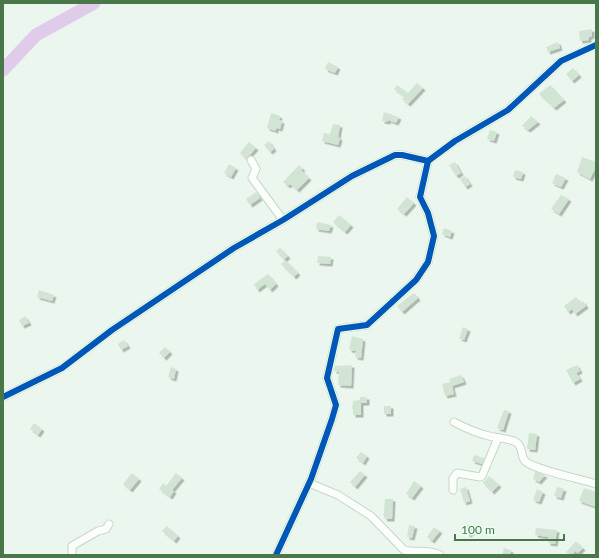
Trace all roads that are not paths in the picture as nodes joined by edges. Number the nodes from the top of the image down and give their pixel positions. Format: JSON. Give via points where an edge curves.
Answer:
{"nodes":[{"id":1,"x":596,"y":45,"type":"edge"},
{"id":2,"x":251,"y":160,"type":"dead end"},
{"id":3,"x":428,"y":161,"type":"junction"},
{"id":4,"x":283,"y":220,"type":"junction"},
{"id":5,"x":3,"y":397,"type":"edge"},
{"id":6,"x":454,"y":422,"type":"dead end"},
{"id":7,"x":498,"y":438,"type":"junction"},
{"id":8,"x":309,"y":483,"type":"junction"},
{"id":9,"x":596,"y":484,"type":"edge"},
{"id":10,"x":454,"y":490,"type":"dead end"},
{"id":11,"x":110,"y":524,"type":"dead end"},
{"id":12,"x":72,"y":555,"type":"edge"},
{"id":13,"x":276,"y":555,"type":"edge"},
{"id":14,"x":440,"y":555,"type":"edge"}],
"edges":[{"from":1,"to":3,"type":"street","via":[[561,61],[508,110],[455,141]]},
{"from":2,"to":4,"type":"street","via":[[256,169],[252,178]]},
{"from":3,"to":4,"type":"street","via":[[395,155],[352,176]]},
{"from":3,"to":8,"type":"street","via":[[420,197],[434,236],[428,262],[416,280],[367,325],[338,329],[327,378],[336,405]]},
{"from":4,"to":5,"type":"street","via":[[234,248],[112,330],[70,362]]},
{"from":6,"to":7,"type":"street"},
{"from":7,"to":9,"type":"street","via":[[518,444],[526,462]]},
{"from":7,"to":10,"type":"street","via":[[482,476],[457,473],[453,478]]},
{"from":8,"to":13,"type":"street"},
{"from":8,"to":14,"type":"street","via":[[372,516],[404,550]]},
{"from":11,"to":12,"type":"street","via":[[72,546]]}]}
